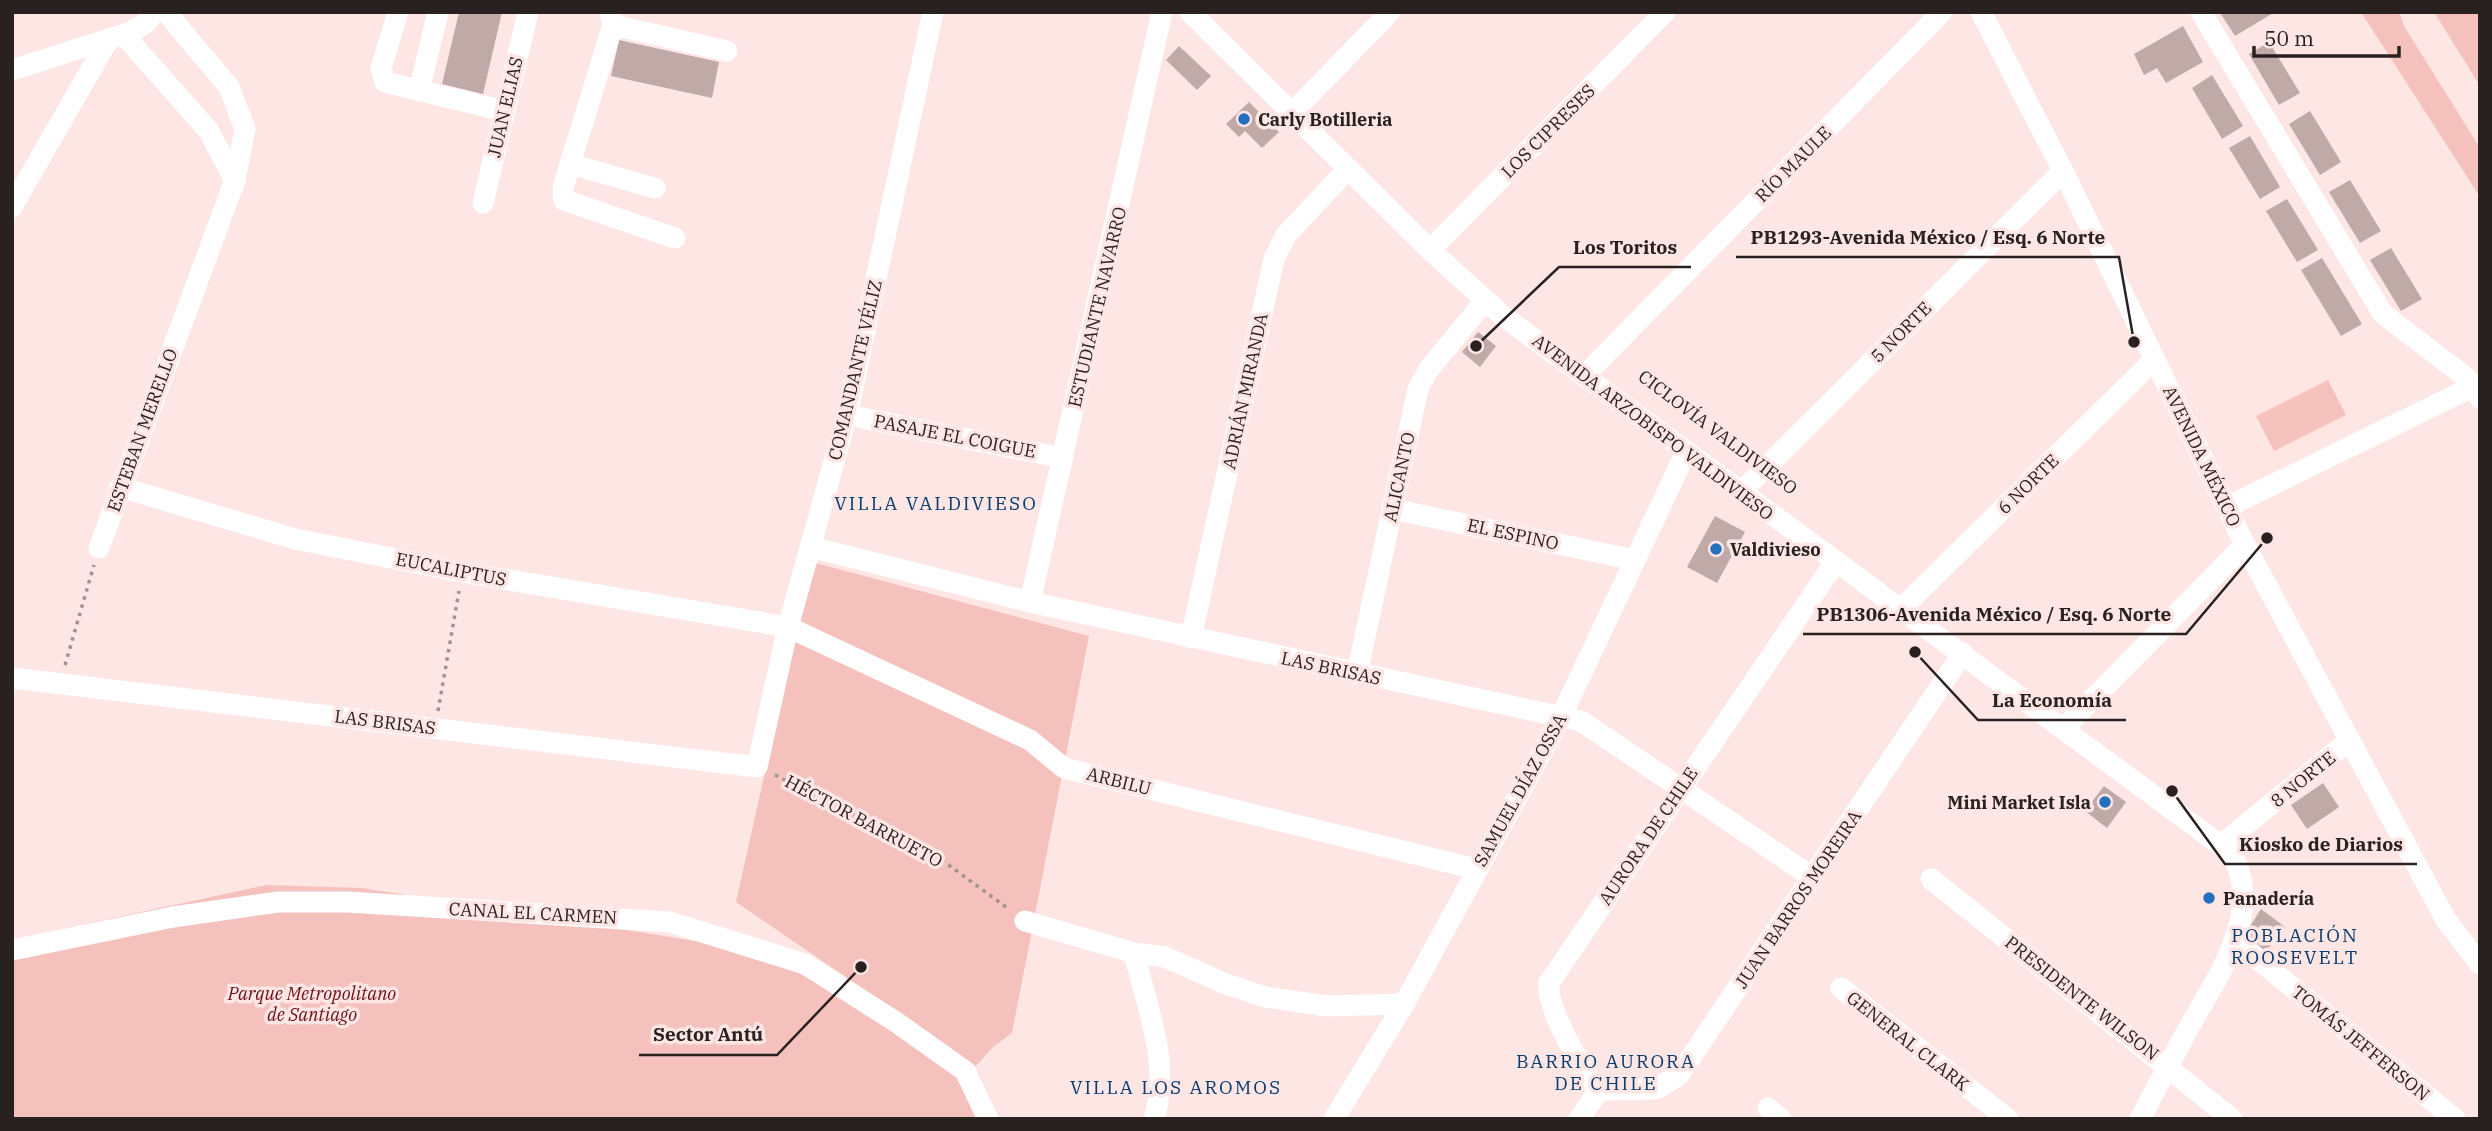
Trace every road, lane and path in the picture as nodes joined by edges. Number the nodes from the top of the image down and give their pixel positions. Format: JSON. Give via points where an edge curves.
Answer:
{"nodes":[{"id":1,"x":154,"y":12,"type":"edge"},
{"id":2,"x":166,"y":12,"type":"edge"},
{"id":3,"x":398,"y":12,"type":"edge"},
{"id":4,"x":438,"y":12,"type":"edge"},
{"id":5,"x":528,"y":12,"type":"edge"},
{"id":6,"x":933,"y":12,"type":"edge"},
{"id":7,"x":1162,"y":12,"type":"edge"},
{"id":8,"x":1190,"y":12,"type":"edge"},
{"id":9,"x":1390,"y":12,"type":"edge"},
{"id":10,"x":1665,"y":12,"type":"edge"},
{"id":11,"x":1942,"y":12,"type":"edge"},
{"id":12,"x":1981,"y":12,"type":"edge"},
{"id":13,"x":2201,"y":12,"type":"edge"},
{"id":14,"x":612,"y":19,"type":"edge"},
{"id":15,"x":116,"y":38,"type":"junction"},
{"id":16,"x":727,"y":51,"type":"dead end"},
{"id":17,"x":14,"y":68,"type":"edge"},
{"id":18,"x":419,"y":90,"type":"junction"},
{"id":19,"x":505,"y":111,"type":"junction"},
{"id":20,"x":1291,"y":114,"type":"junction"},
{"id":21,"x":570,"y":164,"type":"junction"},
{"id":22,"x":1348,"y":169,"type":"junction"},
{"id":23,"x":2063,"y":171,"type":"junction"},
{"id":24,"x":235,"y":180,"type":"junction"},
{"id":25,"x":655,"y":188,"type":"dead end"},
{"id":26,"x":483,"y":203,"type":"dead end"},
{"id":27,"x":12,"y":206,"type":"edge"},
{"id":28,"x":675,"y":238,"type":"dead end"},
{"id":29,"x":1430,"y":250,"type":"junction"},
{"id":30,"x":1485,"y":301,"type":"junction"},
{"id":31,"x":2154,"y":360,"type":"junction"},
{"id":32,"x":1584,"y":376,"type":"junction"},
{"id":33,"x":2477,"y":392,"type":"edge"},
{"id":34,"x":847,"y":415,"type":"junction"},
{"id":35,"x":1686,"y":452,"type":"junction"},
{"id":36,"x":1063,"y":458,"type":"junction"},
{"id":37,"x":120,"y":487,"type":"junction"},
{"id":38,"x":1740,"y":493,"type":"junction"},
{"id":39,"x":2227,"y":507,"type":"junction"},
{"id":40,"x":1392,"y":509,"type":"junction"},
{"id":41,"x":2245,"y":545,"type":"junction"},
{"id":42,"x":811,"y":547,"type":"junction"},
{"id":43,"x":99,"y":548,"type":"joint"},
{"id":44,"x":1635,"y":560,"type":"junction"},
{"id":45,"x":1836,"y":561,"type":"junction"},
{"id":46,"x":462,"y":572,"type":"junction"},
{"id":47,"x":1030,"y":602,"type":"junction"},
{"id":48,"x":1902,"y":608,"type":"junction"},
{"id":49,"x":788,"y":627,"type":"junction"},
{"id":50,"x":1191,"y":638,"type":"junction"},
{"id":51,"x":1963,"y":653,"type":"junction"},
{"id":52,"x":1357,"y":674,"type":"junction"},
{"id":53,"x":12,"y":678,"type":"edge"},
{"id":54,"x":60,"y":684,"type":"junction"},
{"id":55,"x":1562,"y":717,"type":"junction"},
{"id":56,"x":2064,"y":727,"type":"junction"},
{"id":57,"x":436,"y":728,"type":"junction"},
{"id":58,"x":2350,"y":740,"type":"junction"},
{"id":59,"x":757,"y":766,"type":"junction"},
{"id":60,"x":1680,"y":788,"type":"junction"},
{"id":61,"x":2222,"y":844,"type":"junction"},
{"id":62,"x":1476,"y":869,"type":"junction"},
{"id":63,"x":1812,"y":877,"type":"junction"},
{"id":64,"x":1931,"y":879,"type":"dead end"},
{"id":65,"x":1025,"y":921,"type":"joint"},
{"id":66,"x":2234,"y":940,"type":"junction"},
{"id":67,"x":12,"y":950,"type":"edge"},
{"id":68,"x":1134,"y":953,"type":"junction"},
{"id":69,"x":2480,"y":964,"type":"edge"},
{"id":70,"x":1841,"y":988,"type":"dead end"},
{"id":71,"x":1404,"y":1004,"type":"junction"},
{"id":72,"x":2168,"y":1066,"type":"junction"},
{"id":73,"x":1599,"y":1090,"type":"junction"},
{"id":74,"x":989,"y":1119,"type":"edge"},
{"id":75,"x":1154,"y":1119,"type":"edge"},
{"id":76,"x":1334,"y":1119,"type":"edge"},
{"id":77,"x":1579,"y":1119,"type":"edge"},
{"id":78,"x":2008,"y":1119,"type":"edge"},
{"id":79,"x":2140,"y":1119,"type":"edge"},
{"id":80,"x":2232,"y":1119,"type":"edge"},
{"id":81,"x":2455,"y":1119,"type":"edge"}],
"edges":[{"from":1,"to":15,"type":"street","via":[[146,23]]},
{"from":2,"to":24,"type":"street","name":"ESTEBAN MERELLO","via":[[229,87],[246,129]]},
{"from":3,"to":18,"type":"street","via":[[381,68],[385,82]]},
{"from":4,"to":18,"type":"street"},
{"from":5,"to":19,"type":"street","name":"JUAN ELIAS"},
{"from":6,"to":34,"type":"street","name":"COMANDANTE VÉLIZ"},
{"from":7,"to":36,"type":"street","name":"ESTUDIANTE NAVARRO"},
{"from":8,"to":20,"type":"street","name":"AVENIDA ARZOBISPO VALDIVIESO"},
{"from":9,"to":20,"type":"street"},
{"from":10,"to":29,"type":"street","name":"LOS CIPRESES"},
{"from":11,"to":32,"type":"street","name":"RÍO MAULE"},
{"from":12,"to":23,"type":"street","name":"AVENIDA MÉXICO"},
{"from":13,"to":33,"type":"street","via":[[2383,314]]},
{"from":14,"to":16,"type":"street"},
{"from":14,"to":21,"type":"street"},
{"from":15,"to":17,"type":"street"},
{"from":15,"to":24,"type":"street","via":[[208,130]]},
{"from":15,"to":27,"type":"street"},
{"from":18,"to":19,"type":"street"},
{"from":19,"to":26,"type":"street","name":"JUAN ELIAS"},
{"from":20,"to":22,"type":"street","name":"AVENIDA ARZOBISPO VALDIVIESO"},
{"from":21,"to":25,"type":"street"},
{"from":21,"to":28,"type":"street","via":[[562,188],[564,200]]},
{"from":22,"to":29,"type":"street","name":"AVENIDA ARZOBISPO VALDIVIESO"},
{"from":22,"to":50,"type":"street","name":"ADRIÁN MIRANDA","via":[[1286,235],[1274,259]]},
{"from":23,"to":31,"type":"street","name":"AVENIDA MÉXICO"},
{"from":23,"to":38,"type":"street","name":"5 NORTE"},
{"from":24,"to":37,"type":"street","name":"ESTEBAN MERELLO"},
{"from":29,"to":30,"type":"street","name":"AVENIDA ARZOBISPO VALDIVIESO"},
{"from":30,"to":32,"type":"street","name":"AVENIDA ARZOBISPO VALDIVIESO"},
{"from":30,"to":40,"type":"street","name":"ALICANTO","via":[[1429,369],[1419,389]]},
{"from":31,"to":39,"type":"street","name":"AVENIDA MÉXICO"},
{"from":31,"to":48,"type":"street","name":"6 NORTE"},
{"from":32,"to":35,"type":"street","name":"AVENIDA ARZOBISPO VALDIVIESO"},
{"from":33,"to":39,"type":"street"},
{"from":34,"to":36,"type":"street","name":"PASAJE EL COIGUE"},
{"from":34,"to":42,"type":"street","name":"COMANDANTE VÉLIZ"},
{"from":35,"to":38,"type":"street","name":"AVENIDA ARZOBISPO VALDIVIESO"},
{"from":35,"to":44,"type":"street","name":"SAMUEL DÍAZ OSSA"},
{"from":36,"to":47,"type":"street","name":"ESTUDIANTE NAVARRO"},
{"from":37,"to":43,"type":"street","name":"ESTEBAN MERELLO"},
{"from":37,"to":46,"type":"street","name":"EUCALIPTUS","via":[[295,538]]},
{"from":38,"to":45,"type":"street","name":"AVENIDA ARZOBISPO VALDIVIESO"},
{"from":39,"to":41,"type":"street","name":"AVENIDA MÉXICO"},
{"from":40,"to":44,"type":"street","name":"EL ESPINO"},
{"from":40,"to":52,"type":"street","name":"ALICANTO"},
{"from":41,"to":56,"type":"street"},
{"from":41,"to":58,"type":"street","name":"AVENIDA MÉXICO"},
{"from":42,"to":47,"type":"street","name":"LAS BRISAS"},
{"from":42,"to":49,"type":"street","name":"COMANDANTE VÉLIZ"},
{"from":43,"to":54,"type":"path"},
{"from":44,"to":55,"type":"street","name":"SAMUEL DÍAZ OSSA"},
{"from":45,"to":48,"type":"street","name":"AVENIDA ARZOBISPO VALDIVIESO"},
{"from":45,"to":60,"type":"street","name":"AURORA DE CHILE"},
{"from":46,"to":49,"type":"street","name":"EUCALIPTUS"},
{"from":46,"to":57,"type":"path"},
{"from":47,"to":50,"type":"street","name":"LAS BRISAS"},
{"from":48,"to":51,"type":"street","name":"AVENIDA ARZOBISPO VALDIVIESO"},
{"from":49,"to":59,"type":"street","name":"COMANDANTE VÉLIZ"},
{"from":49,"to":62,"type":"street","name":"ARBILU","via":[[1030,740],[1064,768]]},
{"from":50,"to":52,"type":"street","name":"LAS BRISAS"},
{"from":51,"to":56,"type":"street","name":"AVENIDA ARZOBISPO VALDIVIESO"},
{"from":51,"to":63,"type":"street","name":"JUAN BARROS MOREIRA"},
{"from":52,"to":55,"type":"street","name":"LAS BRISAS"},
{"from":53,"to":54,"type":"street","name":"LAS BRISAS"},
{"from":54,"to":57,"type":"street","name":"LAS BRISAS"},
{"from":55,"to":60,"type":"street","name":"LAS BRISAS","via":[[1581,722]]},
{"from":55,"to":62,"type":"street","name":"SAMUEL DÍAZ OSSA"},
{"from":56,"to":61,"type":"street","name":"AVENIDA ARZOBISPO VALDIVIESO"},
{"from":57,"to":59,"type":"street","name":"LAS BRISAS"},
{"from":58,"to":61,"type":"street","name":"8 NORTE"},
{"from":58,"to":69,"type":"street","name":"AVENIDA MÉXICO","via":[[2446,920]]},
{"from":59,"to":65,"type":"path","name":"HÉCTOR BARRUETO","via":[[931,852]]},
{"from":60,"to":63,"type":"street","name":"LAS BRISAS"},
{"from":60,"to":73,"type":"street","name":"AURORA DE CHILE","via":[[1549,983],[1550,999]]},
{"from":61,"to":66,"type":"street","via":[[2240,870],[2243,883]]},
{"from":62,"to":71,"type":"street","name":"SAMUEL DÍAZ OSSA"},
{"from":63,"to":73,"type":"street","name":"JUAN BARROS MOREIRA","via":[[1679,1075],[1656,1089]]},
{"from":64,"to":72,"type":"street","name":"PRESIDENTE WILSON"},
{"from":65,"to":68,"type":"street"},
{"from":66,"to":72,"type":"street"},
{"from":66,"to":81,"type":"street","name":"TOMÁS JEFFERSON"},
{"from":67,"to":74,"type":"street","name":"CANAL EL CARMEN","via":[[173,917],[278,902],[347,902],[670,922],[805,964],[965,1071]]},
{"from":68,"to":71,"type":"street","via":[[1165,957],[1265,997],[1326,1006]]},
{"from":68,"to":75,"type":"street","via":[[1160,1057]]},
{"from":70,"to":78,"type":"street","name":"GENERAL CLARK"},
{"from":71,"to":76,"type":"street","name":"SAMUEL DÍAZ OSSA"},
{"from":72,"to":79,"type":"street"},
{"from":72,"to":80,"type":"street","name":"PRESIDENTE WILSON"},
{"from":73,"to":77,"type":"street"}]}
